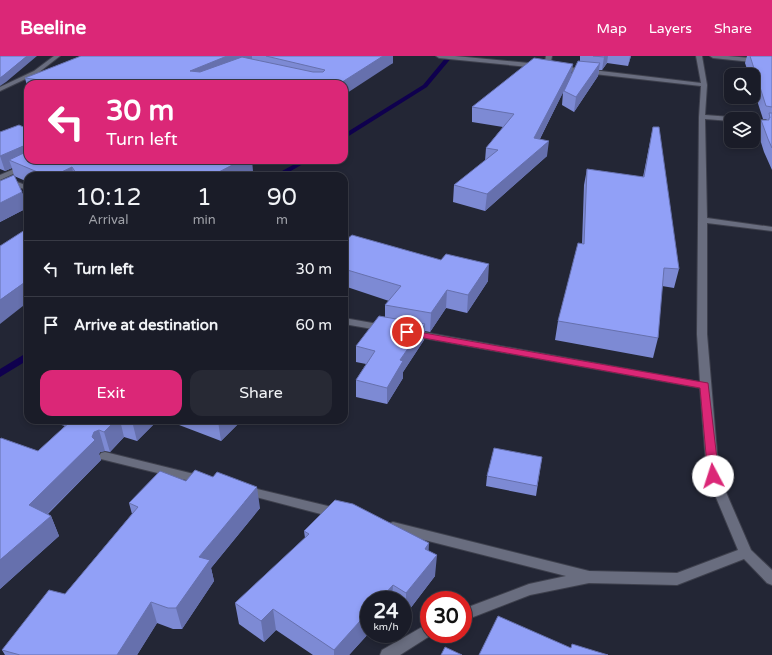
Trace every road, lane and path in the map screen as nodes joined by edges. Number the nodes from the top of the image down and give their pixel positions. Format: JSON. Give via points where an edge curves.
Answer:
{"nodes":[{"id":1,"x":57,"y":56,"type":"edge"},
{"id":2,"x":439,"y":56,"type":"edge"},
{"id":3,"x":549,"y":56,"type":"edge"},
{"id":4,"x":699,"y":56,"type":"edge"},
{"id":5,"x":713,"y":56,"type":"edge"},
{"id":6,"x":772,"y":62,"type":"edge"},
{"id":7,"x":547,"y":67,"type":"junction"},
{"id":8,"x":704,"y":85,"type":"junction"},
{"id":9,"x":0,"y":89,"type":"edge"},
{"id":10,"x":702,"y":117,"type":"junction"},
{"id":11,"x":724,"y":119,"type":"edge"},
{"id":12,"x":760,"y":122,"type":"edge"},
{"id":13,"x":772,"y":123,"type":"edge"},
{"id":14,"x":32,"y":164,"type":"edge"},
{"id":15,"x":0,"y":179,"type":"edge"},
{"id":16,"x":24,"y":187,"type":"edge"},
{"id":17,"x":703,"y":220,"type":"junction"},
{"id":18,"x":772,"y":229,"type":"edge"},
{"id":19,"x":348,"y":322,"type":"edge"},
{"id":20,"x":705,"y":386,"type":"junction"},
{"id":21,"x":105,"y":456,"type":"dead end"},
{"id":22,"x":213,"y":482,"type":"edge"},
{"id":23,"x":236,"y":488,"type":"edge"},
{"id":24,"x":351,"y":517,"type":"edge"},
{"id":25,"x":382,"y":525,"type":"edge"},
{"id":26,"x":746,"y":553,"type":"junction"},
{"id":27,"x":589,"y":576,"type":"junction"},
{"id":28,"x":772,"y":579,"type":"edge"},
{"id":29,"x":472,"y":612,"type":"edge"},
{"id":30,"x":420,"y":635,"type":"edge"},
{"id":31,"x":387,"y":655,"type":"edge"}],
"edges":[{"from":1,"to":9,"type":"street","via":[[36,72]]},
{"from":2,"to":7,"type":"street"},
{"from":3,"to":7,"type":"street"},
{"from":4,"to":8,"type":"street"},
{"from":5,"to":6,"type":"street"},
{"from":7,"to":8,"type":"street"},
{"from":8,"to":10,"type":"street"},
{"from":10,"to":11,"type":"street"},
{"from":10,"to":17,"type":"street"},
{"from":12,"to":13,"type":"street"},
{"from":14,"to":15,"type":"street"},
{"from":15,"to":16,"type":"street"},
{"from":17,"to":18,"type":"street"},
{"from":17,"to":20,"type":"street","via":[[702,334]]},
{"from":19,"to":20,"type":"street"},
{"from":20,"to":26,"type":"street","via":[[713,476]]},
{"from":21,"to":22,"type":"street"},
{"from":23,"to":24,"type":"street"},
{"from":25,"to":27,"type":"street"},
{"from":26,"to":27,"type":"street","via":[[677,579]]},
{"from":26,"to":28,"type":"street"},
{"from":27,"to":29,"type":"street","via":[[529,590]]},
{"from":30,"to":31,"type":"street"}]}
